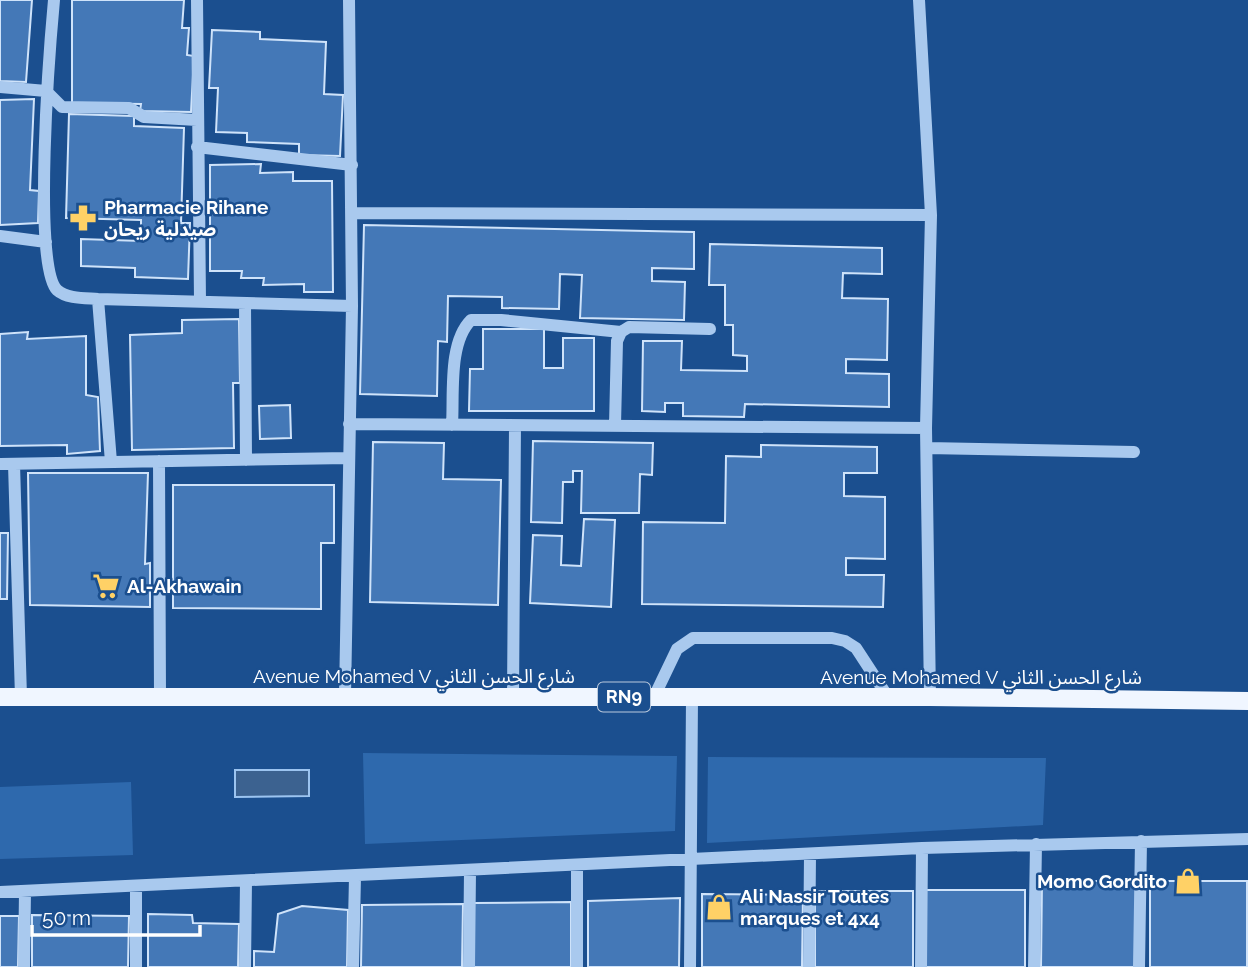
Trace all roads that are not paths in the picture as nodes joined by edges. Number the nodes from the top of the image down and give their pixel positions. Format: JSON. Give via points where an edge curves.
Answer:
{"nodes":[{"id":1,"x":54,"y":0,"type":"edge"},
{"id":2,"x":197,"y":0,"type":"edge"},
{"id":3,"x":349,"y":0,"type":"edge"},
{"id":4,"x":919,"y":0,"type":"edge"},
{"id":5,"x":0,"y":87,"type":"edge"},
{"id":6,"x":46,"y":91,"type":"junction"},
{"id":7,"x":197,"y":120,"type":"junction"},
{"id":8,"x":197,"y":147,"type":"junction"},
{"id":9,"x":352,"y":165,"type":"junction"},
{"id":10,"x":352,"y":213,"type":"junction"},
{"id":11,"x":931,"y":215,"type":"junction"},
{"id":12,"x":0,"y":236,"type":"edge"},
{"id":13,"x":46,"y":242,"type":"junction"},
{"id":14,"x":98,"y":299,"type":"junction"},
{"id":15,"x":200,"y":301,"type":"junction"},
{"id":16,"x":245,"y":303,"type":"junction"},
{"id":17,"x":352,"y":306,"type":"junction"},
{"id":18,"x":710,"y":329,"type":"dead end"},
{"id":19,"x":621,"y":332,"type":"junction"},
{"id":20,"x":349,"y":424,"type":"junction"},
{"id":21,"x":452,"y":425,"type":"junction"},
{"id":22,"x":615,"y":425,"type":"junction"},
{"id":23,"x":515,"y":426,"type":"junction"},
{"id":24,"x":926,"y":428,"type":"junction"},
{"id":25,"x":927,"y":448,"type":"junction"},
{"id":26,"x":1134,"y":452,"type":"dead end"},
{"id":27,"x":348,"y":458,"type":"junction"},
{"id":28,"x":246,"y":460,"type":"junction"},
{"id":29,"x":159,"y":461,"type":"junction"},
{"id":30,"x":111,"y":462,"type":"junction"},
{"id":31,"x":0,"y":464,"type":"edge"},
{"id":32,"x":14,"y":464,"type":"junction"},
{"id":33,"x":160,"y":696,"type":"junction"},
{"id":34,"x":345,"y":696,"type":"junction"},
{"id":35,"x":0,"y":697,"type":"edge"},
{"id":36,"x":21,"y":697,"type":"junction"},
{"id":37,"x":513,"y":697,"type":"junction"},
{"id":38,"x":654,"y":697,"type":"junction"},
{"id":39,"x":692,"y":697,"type":"junction"},
{"id":40,"x":888,"y":697,"type":"junction"},
{"id":41,"x":930,"y":697,"type":"junction"},
{"id":42,"x":1248,"y":701,"type":"edge"},
{"id":43,"x":1248,"y":839,"type":"edge"},
{"id":44,"x":1141,"y":841,"type":"junction"},
{"id":45,"x":1036,"y":844,"type":"junction"},
{"id":46,"x":922,"y":848,"type":"junction"},
{"id":47,"x":810,"y":855,"type":"junction"},
{"id":48,"x":691,"y":862,"type":"junction"},
{"id":49,"x":577,"y":867,"type":"junction"},
{"id":50,"x":470,"y":871,"type":"junction"},
{"id":51,"x":355,"y":877,"type":"junction"},
{"id":52,"x":246,"y":881,"type":"junction"},
{"id":53,"x":136,"y":886,"type":"junction"},
{"id":54,"x":25,"y":891,"type":"junction"},
{"id":55,"x":0,"y":892,"type":"edge"},
{"id":56,"x":24,"y":967,"type":"edge"},
{"id":57,"x":136,"y":967,"type":"edge"},
{"id":58,"x":245,"y":967,"type":"edge"},
{"id":59,"x":354,"y":967,"type":"edge"},
{"id":60,"x":469,"y":967,"type":"edge"},
{"id":61,"x":577,"y":967,"type":"edge"},
{"id":62,"x":690,"y":967,"type":"edge"},
{"id":63,"x":809,"y":967,"type":"edge"},
{"id":64,"x":921,"y":967,"type":"edge"},
{"id":65,"x":1034,"y":967,"type":"edge"},
{"id":66,"x":1139,"y":967,"type":"edge"}],
"edges":[{"from":1,"to":6,"type":"street"},
{"from":2,"to":7,"type":"street"},
{"from":3,"to":9,"type":"street"},
{"from":4,"to":11,"type":"street"},
{"from":5,"to":6,"type":"street"},
{"from":6,"to":7,"type":"street","via":[[62,107],[129,108],[144,117]]},
{"from":6,"to":13,"type":"street"},
{"from":7,"to":8,"type":"street"},
{"from":8,"to":9,"type":"street"},
{"from":8,"to":15,"type":"street"},
{"from":9,"to":10,"type":"street"},
{"from":10,"to":11,"type":"street"},
{"from":10,"to":17,"type":"street"},
{"from":11,"to":24,"type":"street"},
{"from":12,"to":13,"type":"street"},
{"from":13,"to":14,"type":"street","via":[[48,270],[57,289],[73,298]]},
{"from":14,"to":15,"type":"street"},
{"from":14,"to":30,"type":"street"},
{"from":15,"to":16,"type":"street"},
{"from":16,"to":17,"type":"street"},
{"from":16,"to":28,"type":"street"},
{"from":17,"to":20,"type":"street"},
{"from":18,"to":19,"type":"street","via":[[628,327]]},
{"from":19,"to":21,"type":"street","via":[[471,320],[464,327],[456,354]]},
{"from":19,"to":22,"type":"street"},
{"from":20,"to":21,"type":"street"},
{"from":20,"to":27,"type":"street"},
{"from":21,"to":23,"type":"street"},
{"from":22,"to":23,"type":"street"},
{"from":22,"to":24,"type":"street"},
{"from":23,"to":37,"type":"street"},
{"from":24,"to":25,"type":"street"},
{"from":25,"to":26,"type":"street"},
{"from":25,"to":41,"type":"street"},
{"from":27,"to":28,"type":"street"},
{"from":27,"to":34,"type":"street"},
{"from":28,"to":29,"type":"street"},
{"from":29,"to":30,"type":"street"},
{"from":29,"to":33,"type":"street"},
{"from":30,"to":32,"type":"street"},
{"from":31,"to":32,"type":"street"},
{"from":32,"to":36,"type":"street"},
{"from":33,"to":34,"type":"main road","name":"Avenue Mohamed V شارع الحسن الثاني","number":"RN9"},
{"from":33,"to":36,"type":"main road","name":"Avenue Mohamed V شارع الحسن الثاني","number":"RN9"},
{"from":34,"to":37,"type":"main road","name":"Avenue Mohamed V شارع الحسن الثاني","number":"RN9"},
{"from":35,"to":36,"type":"main road","name":"Avenue Mohamed V شارع الحسن الثاني","number":"RN9"},
{"from":37,"to":38,"type":"main road","name":"Avenue Mohamed V شارع الحسن الثاني","number":"RN9"},
{"from":38,"to":39,"type":"main road","name":"Avenue Mohamed V شارع الحسن الثاني","number":"RN9"},
{"from":38,"to":40,"type":"street","via":[[677,649],[693,638],[832,638],[856,648]]},
{"from":39,"to":40,"type":"main road","name":"Avenue Mohamed V شارع الحسن الثاني","number":"RN9"},
{"from":39,"to":48,"type":"street"},
{"from":40,"to":41,"type":"main road","name":"Avenue Mohamed V شارع الحسن الثاني","number":"RN9"},
{"from":41,"to":42,"type":"main road","name":"Avenue Mohamed V شارع الحسن الثاني","number":"RN9"},
{"from":43,"to":44,"type":"street"},
{"from":44,"to":45,"type":"street"},
{"from":44,"to":66,"type":"street"},
{"from":45,"to":46,"type":"street"},
{"from":45,"to":65,"type":"street"},
{"from":46,"to":47,"type":"street"},
{"from":46,"to":64,"type":"street"},
{"from":47,"to":48,"type":"street"},
{"from":47,"to":63,"type":"street"},
{"from":48,"to":49,"type":"street"},
{"from":48,"to":62,"type":"street"},
{"from":49,"to":50,"type":"street"},
{"from":49,"to":61,"type":"street"},
{"from":50,"to":51,"type":"street"},
{"from":50,"to":60,"type":"street"},
{"from":51,"to":52,"type":"street"},
{"from":51,"to":59,"type":"street"},
{"from":52,"to":53,"type":"street"},
{"from":52,"to":58,"type":"street"},
{"from":53,"to":54,"type":"street"},
{"from":53,"to":57,"type":"street"},
{"from":54,"to":55,"type":"street"},
{"from":54,"to":56,"type":"street"}]}
